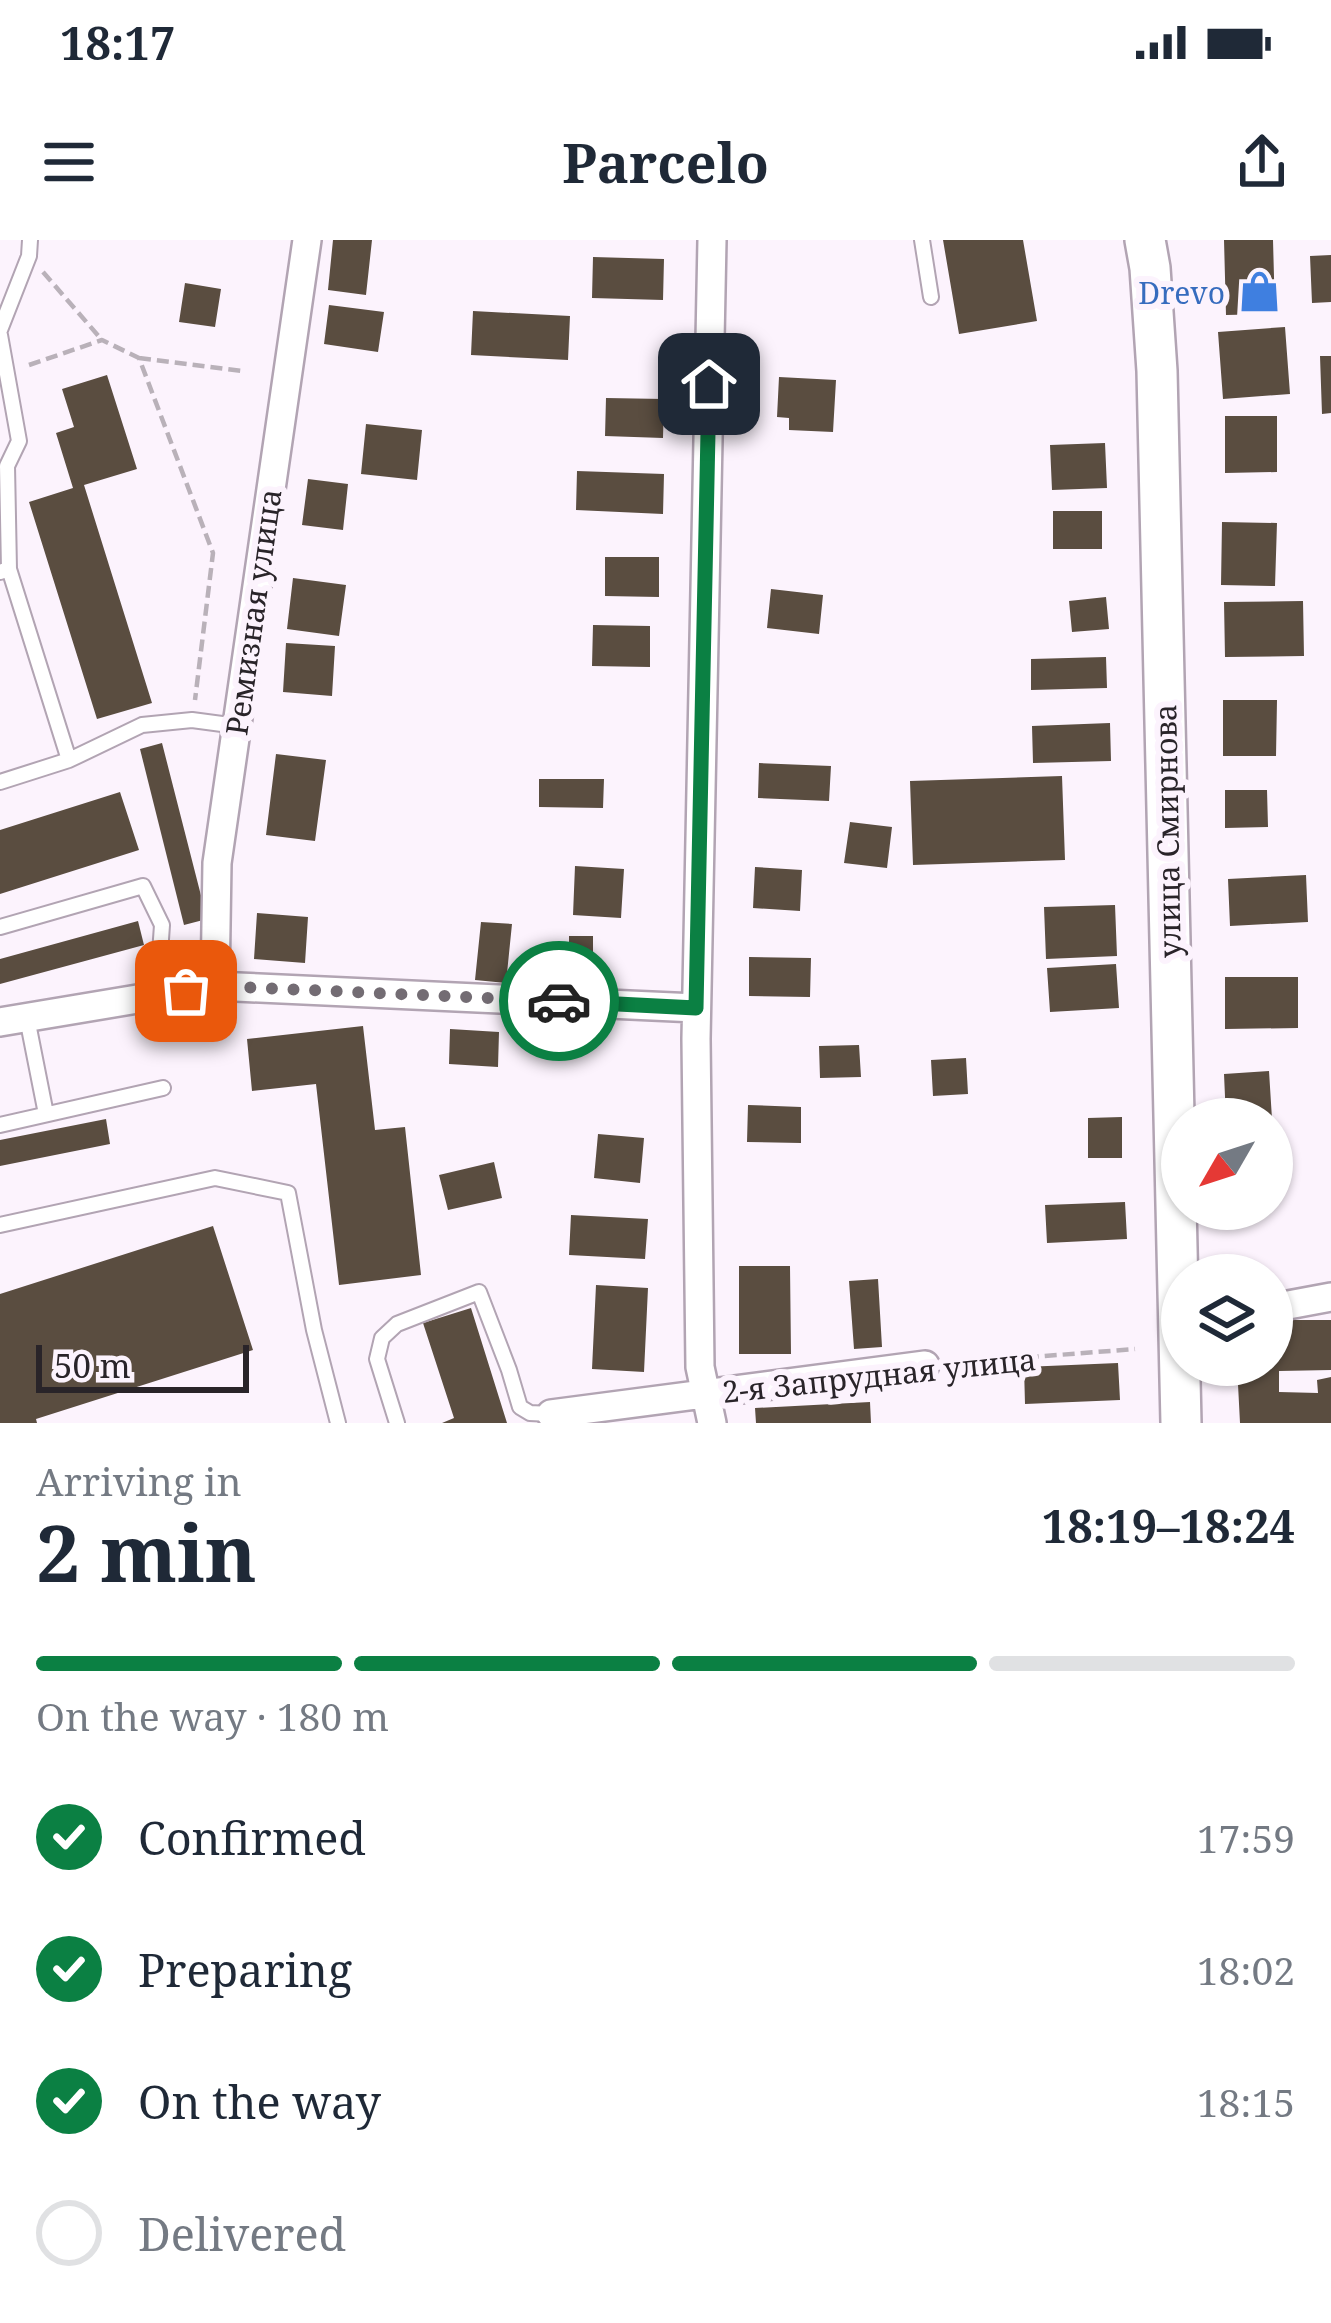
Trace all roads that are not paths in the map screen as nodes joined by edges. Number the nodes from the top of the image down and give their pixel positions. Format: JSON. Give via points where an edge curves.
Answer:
{"nodes":[{"id":1,"x":307,"y":240,"type":"edge"},
{"id":2,"x":712,"y":240,"type":"edge"},
{"id":3,"x":922,"y":240,"type":"edge"},
{"id":4,"x":1145,"y":240,"type":"edge"},
{"id":5,"x":29,"y":248,"type":"edge"},
{"id":6,"x":931,"y":297,"type":"dead end"},
{"id":7,"x":0,"y":333,"type":"edge"},
{"id":8,"x":4,"y":571,"type":"edge"},
{"id":9,"x":237,"y":726,"type":"junction"},
{"id":10,"x":69,"y":760,"type":"junction"},
{"id":11,"x":0,"y":782,"type":"edge"},
{"id":12,"x":0,"y":927,"type":"edge"},
{"id":13,"x":215,"y":986,"type":"junction"},
{"id":14,"x":157,"y":996,"type":"junction"},
{"id":15,"x":696,"y":1008,"type":"junction"},
{"id":16,"x":13,"y":1020,"type":"edge"},
{"id":17,"x":163,"y":1088,"type":"dead end"},
{"id":18,"x":46,"y":1114,"type":"junction"},
{"id":19,"x":0,"y":1125,"type":"edge"},
{"id":20,"x":0,"y":1225,"type":"edge"},
{"id":21,"x":1178,"y":1254,"type":"edge"},
{"id":22,"x":1331,"y":1297,"type":"edge"},
{"id":23,"x":1293,"y":1304,"type":"edge"},
{"id":24,"x":925,"y":1365,"type":"road end"},
{"id":25,"x":1181,"y":1386,"type":"edge"},
{"id":26,"x":705,"y":1394,"type":"junction"},
{"id":27,"x":551,"y":1414,"type":"joint"},
{"id":28,"x":338,"y":1423,"type":"edge"},
{"id":29,"x":397,"y":1423,"type":"edge"},
{"id":30,"x":712,"y":1423,"type":"edge"},
{"id":31,"x":1181,"y":1423,"type":"edge"}],
"edges":[{"from":1,"to":9,"type":"street","name":"Ремизная улица"},
{"from":2,"to":15,"type":"street"},
{"from":3,"to":6,"type":"lane"},
{"from":4,"to":21,"type":"main road","name":"улица Смирнова","via":[[1157,371]]},
{"from":5,"to":7,"type":"lane"},
{"from":7,"to":8,"type":"lane","via":[[19,441],[7,466]]},
{"from":8,"to":10,"type":"lane"},
{"from":9,"to":10,"type":"lane","via":[[142,725]]},
{"from":9,"to":13,"type":"street","name":"Ремизная улица","via":[[217,863]]},
{"from":10,"to":11,"type":"lane"},
{"from":12,"to":14,"type":"lane","via":[[143,886],[162,925]]},
{"from":13,"to":14,"type":"street"},
{"from":13,"to":15,"type":"street"},
{"from":14,"to":16,"type":"street"},
{"from":15,"to":26,"type":"street"},
{"from":16,"to":18,"type":"lane"},
{"from":17,"to":18,"type":"lane"},
{"from":18,"to":19,"type":"lane"},
{"from":20,"to":28,"type":"lane","via":[[215,1178],[288,1193]]},
{"from":22,"to":23,"type":"street"},
{"from":24,"to":26,"type":"street","name":"2-я Запрудная улица"},
{"from":25,"to":31,"type":"main road","name":"улица Смирнова"},
{"from":26,"to":27,"type":"street","name":"2-я Запрудная улица"},
{"from":26,"to":30,"type":"street"},
{"from":27,"to":29,"type":"lane","via":[[520,1407],[479,1292],[397,1324],[382,1338],[377,1360]]}]}
